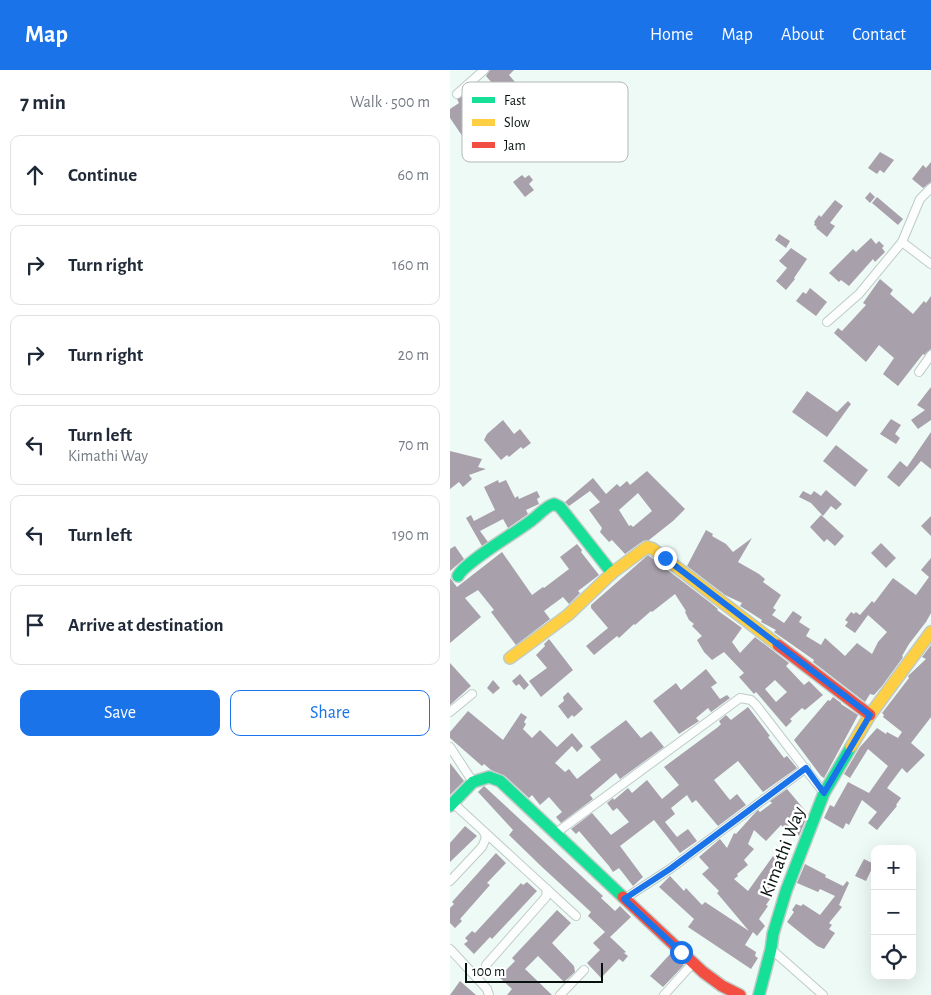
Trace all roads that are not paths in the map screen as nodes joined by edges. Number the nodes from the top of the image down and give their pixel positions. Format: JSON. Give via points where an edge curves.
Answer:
{"nodes":[{"id":1,"x":484,"y":70,"type":"edge"},
{"id":2,"x":470,"y":82,"type":"edge"},
{"id":3,"x":462,"y":90,"type":"edge"},
{"id":4,"x":457,"y":94,"type":"dead end"},
{"id":5,"x":931,"y":188,"type":"edge"},
{"id":6,"x":902,"y":242,"type":"junction"},
{"id":7,"x":931,"y":264,"type":"edge"},
{"id":8,"x":827,"y":322,"type":"dead end"},
{"id":9,"x":931,"y":355,"type":"edge"},
{"id":10,"x":919,"y":372,"type":"dead end"},
{"id":11,"x":612,"y":572,"type":"junction"},
{"id":12,"x":458,"y":576,"type":"dead end"},
{"id":13,"x":931,"y":632,"type":"edge"},
{"id":14,"x":510,"y":658,"type":"dead end"},
{"id":15,"x":472,"y":694,"type":"dead end"},
{"id":16,"x":450,"y":712,"type":"edge"},
{"id":17,"x":870,"y":715,"type":"junction"},
{"id":18,"x":450,"y":747,"type":"edge"},
{"id":19,"x":806,"y":768,"type":"junction"},
{"id":20,"x":473,"y":782,"type":"junction"},
{"id":21,"x":824,"y":793,"type":"junction"},
{"id":22,"x":451,"y":804,"type":"edge"},
{"id":23,"x":484,"y":832,"type":"junction"},
{"id":24,"x":556,"y":833,"type":"junction"},
{"id":25,"x":450,"y":881,"type":"edge"},
{"id":26,"x":547,"y":889,"type":"junction"},
{"id":27,"x":624,"y":899,"type":"junction"},
{"id":28,"x":576,"y":916,"type":"dead end"},
{"id":29,"x":450,"y":948,"type":"edge"},
{"id":30,"x":771,"y":949,"type":"junction"},
{"id":31,"x":693,"y":962,"type":"junction"},
{"id":32,"x":486,"y":965,"type":"dead end"},
{"id":33,"x":584,"y":970,"type":"dead end"},
{"id":34,"x":489,"y":995,"type":"edge"},
{"id":35,"x":560,"y":995,"type":"edge"},
{"id":36,"x":664,"y":995,"type":"edge"},
{"id":37,"x":740,"y":995,"type":"edge"},
{"id":38,"x":759,"y":995,"type":"edge"},
{"id":39,"x":823,"y":995,"type":"edge"}],
"edges":[{"from":1,"to":2,"type":"street"},
{"from":3,"to":4,"type":"street"},
{"from":5,"to":6,"type":"street","via":[[920,199]]},
{"from":6,"to":7,"type":"street"},
{"from":6,"to":8,"type":"street","via":[[859,294]]},
{"from":9,"to":10,"type":"street"},
{"from":11,"to":12,"type":"street","via":[[560,507],[554,504],[475,560]]},
{"from":11,"to":14,"type":"street","via":[[568,615]]},
{"from":11,"to":17,"type":"street","via":[[647,546],[653,549]]},
{"from":13,"to":17,"type":"street","name":"Kimathi Way"},
{"from":15,"to":16,"type":"street"},
{"from":17,"to":21,"type":"street","name":"Kimathi Way"},
{"from":18,"to":20,"type":"street"},
{"from":19,"to":21,"type":"street"},
{"from":19,"to":24,"type":"street","via":[[756,705],[751,700],[740,698]]},
{"from":19,"to":27,"type":"street","via":[[670,869]]},
{"from":20,"to":22,"type":"street"},
{"from":20,"to":24,"type":"street","via":[[488,777],[500,781]]},
{"from":21,"to":30,"type":"street","name":"Kimathi Way","via":[[786,891]]},
{"from":22,"to":23,"type":"street"},
{"from":23,"to":25,"type":"street","via":[[486,838],[482,846]]},
{"from":23,"to":26,"type":"street"},
{"from":24,"to":27,"type":"street"},
{"from":26,"to":28,"type":"street"},
{"from":26,"to":32,"type":"street","via":[[546,897]]},
{"from":27,"to":31,"type":"street"},
{"from":29,"to":34,"type":"street"},
{"from":30,"to":38,"type":"street","name":"Kimathi Way"},
{"from":30,"to":39,"type":"street"},
{"from":31,"to":36,"type":"street"},
{"from":31,"to":37,"type":"street","via":[[714,980]]},
{"from":33,"to":35,"type":"street"}]}
